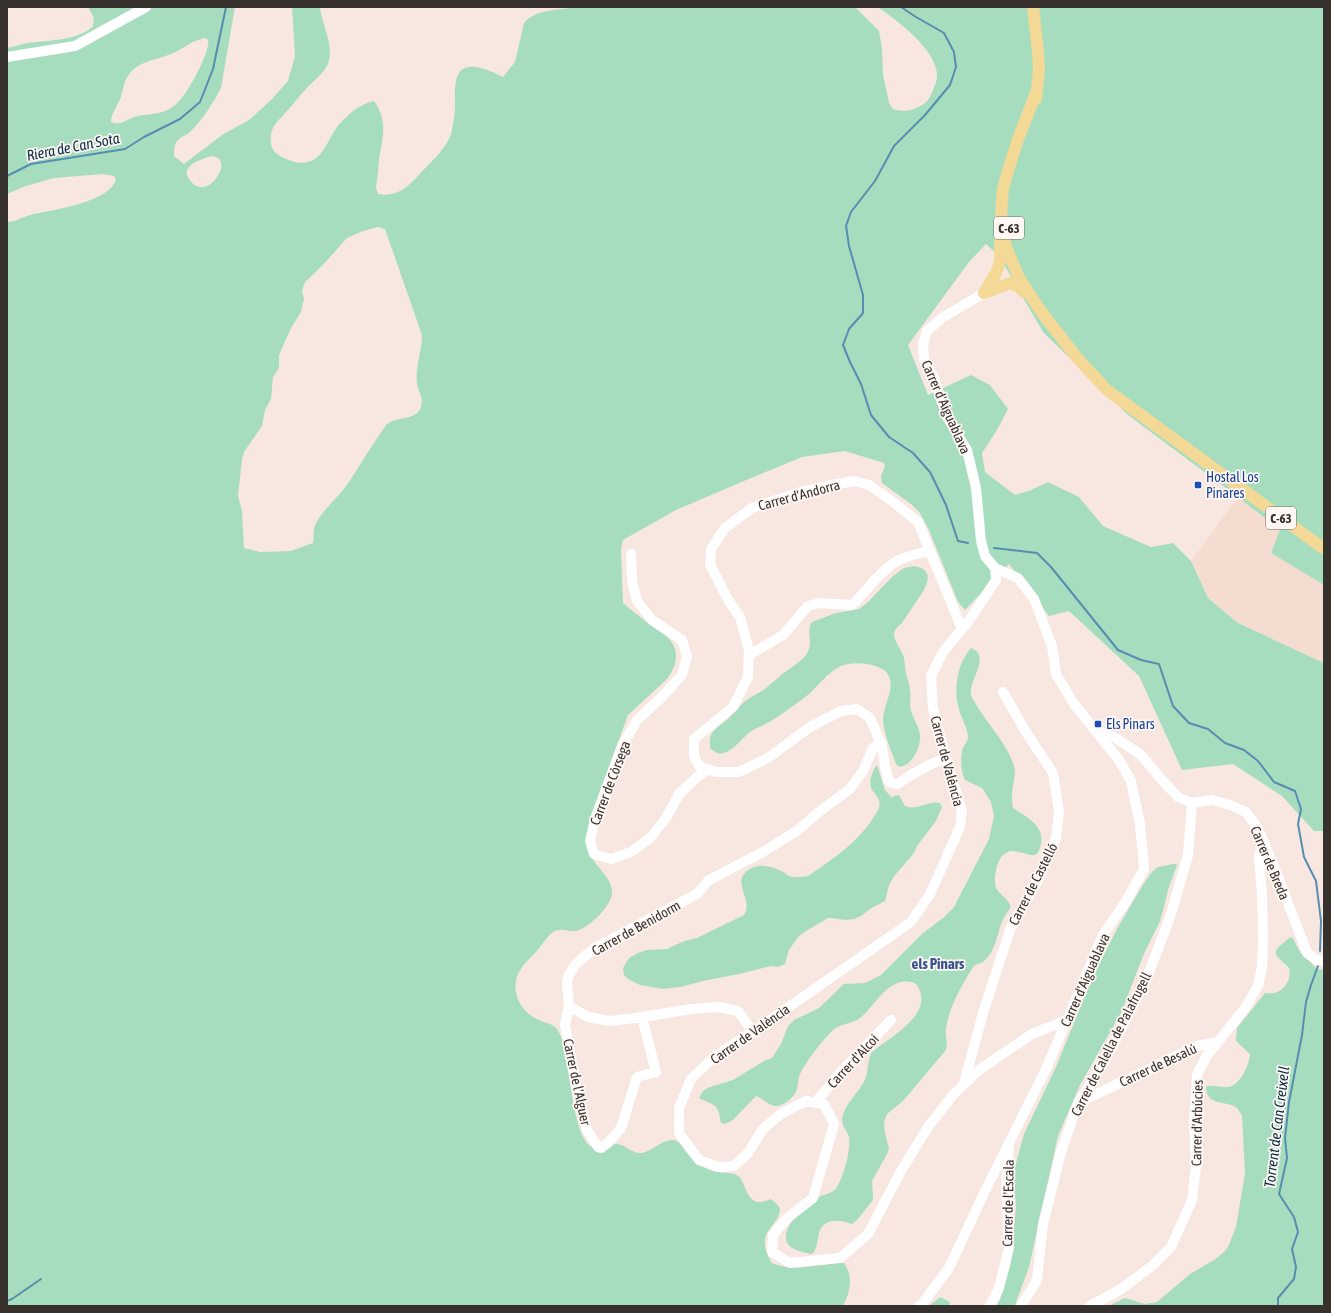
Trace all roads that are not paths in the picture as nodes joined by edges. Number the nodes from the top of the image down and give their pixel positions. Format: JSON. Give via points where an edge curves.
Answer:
{"nodes":[{"id":1,"x":146,"y":7,"type":"edge"},
{"id":2,"x":1033,"y":7,"type":"edge"},
{"id":3,"x":7,"y":57,"type":"edge"},
{"id":4,"x":1036,"y":93,"type":"junction"},
{"id":5,"x":1011,"y":186,"type":"junction"},
{"id":6,"x":1008,"y":275,"type":"junction"},
{"id":7,"x":984,"y":293,"type":"joint"},
{"id":8,"x":1078,"y":348,"type":"junction"},
{"id":9,"x":1123,"y":401,"type":"junction"},
{"id":10,"x":1324,"y":549,"type":"edge"},
{"id":11,"x":930,"y":551,"type":"junction"},
{"id":12,"x":631,"y":554,"type":"dead end"},
{"id":13,"x":995,"y":568,"type":"junction"},
{"id":14,"x":962,"y":629,"type":"junction"},
{"id":15,"x":749,"y":655,"type":"junction"},
{"id":16,"x":1003,"y":692,"type":"dead end"},
{"id":17,"x":1095,"y":729,"type":"junction"},
{"id":18,"x":881,"y":742,"type":"junction"},
{"id":19,"x":946,"y":758,"type":"junction"},
{"id":20,"x":709,"y":770,"type":"junction"},
{"id":21,"x":1192,"y":803,"type":"junction"},
{"id":22,"x":1264,"y":842,"type":"junction"},
{"id":23,"x":1324,"y":961,"type":"edge"},
{"id":24,"x":569,"y":1006,"type":"junction"},
{"id":25,"x":642,"y":1017,"type":"junction"},
{"id":26,"x":891,"y":1020,"type":"dead end"},
{"id":27,"x":1067,"y":1020,"type":"junction"},
{"id":28,"x":753,"y":1032,"type":"junction"},
{"id":29,"x":1218,"y":1042,"type":"junction"},
{"id":30,"x":964,"y":1084,"type":"junction"},
{"id":31,"x":1078,"y":1102,"type":"junction"},
{"id":32,"x":815,"y":1103,"type":"junction"},
{"id":33,"x":1009,"y":1144,"type":"junction"},
{"id":34,"x":919,"y":1306,"type":"edge"},
{"id":35,"x":990,"y":1306,"type":"edge"},
{"id":36,"x":1021,"y":1306,"type":"edge"},
{"id":37,"x":1090,"y":1306,"type":"edge"}],
"edges":[{"from":1,"to":3,"type":"street","via":[[75,46]]},
{"from":2,"to":4,"type":"main road","number":"C-63","via":[[1038,52]]},
{"from":4,"to":5,"type":"main road","number":"C-63","via":[[1036,104]]},
{"from":4,"to":6,"type":"main road","number":"C-63","via":[[1008,171],[998,208],[1001,257]]},
{"from":5,"to":6,"type":"main road","number":"C-63","via":[[1005,200],[1005,228],[1011,252]]},
{"from":5,"to":8,"type":"main road","number":"C-63","via":[[1009,224],[1013,247],[1037,293]]},
{"from":6,"to":7,"type":"main road"},
{"from":6,"to":8,"type":"main road","number":"C-63","via":[[1070,344]]},
{"from":6,"to":9,"type":"main road","number":"C-63","via":[[1021,288],[1049,328],[1060,335],[1102,385]]},
{"from":7,"to":13,"type":"street","name":"Carrer d'Aiguablava","via":[[942,318],[927,331],[923,344],[924,360],[934,378],[947,417],[967,450],[976,488],[981,541],[985,556]]},
{"from":8,"to":9,"type":"main road","number":"C-63"},
{"from":9,"to":10,"type":"main road","number":"C-63"},
{"from":11,"to":14,"type":"street","name":"Carrer d'Andorra"},
{"from":11,"to":15,"type":"street","via":[[894,562],[852,605],[820,603],[808,606],[783,635]]},
{"from":11,"to":15,"type":"street","name":"Carrer d'Andorra","via":[[918,522],[869,485],[854,481],[801,492],[752,508],[725,528],[711,549],[710,564],[728,600],[740,617]]},
{"from":12,"to":20,"type":"street","name":"Carrer de Còrsega","via":[[632,581],[637,601],[652,620],[682,640],[687,656],[682,675],[637,720],[622,746],[595,819],[590,841],[594,854],[611,859],[631,852],[650,838],[666,818],[679,794]]},
{"from":13,"to":14,"type":"street","name":"Carrer de València","via":[[996,580]]},
{"from":13,"to":17,"type":"street","name":"Carrer d'Aiguablava","via":[[1018,578],[1034,599],[1052,646],[1056,674],[1074,704]]},
{"from":14,"to":19,"type":"street","name":"Carrer de València","via":[[944,652],[931,676],[933,708]]},
{"from":15,"to":20,"type":"street","name":"Carrer d'Andorra","via":[[748,677],[733,707],[694,739],[694,756],[699,766]]},
{"from":16,"to":30,"type":"street","name":"Carrer de Castelló","via":[[1052,773],[1059,812],[1056,838],[1037,882],[1011,927],[983,1013]]},
{"from":17,"to":21,"type":"street","via":[[1116,738],[1141,755],[1178,797]]},
{"from":17,"to":27,"type":"street","name":"Carrer d'Aiguablava","via":[[1119,760],[1131,781],[1140,824],[1144,869],[1126,903],[1103,935]]},
{"from":18,"to":19,"type":"street","via":[[889,782],[897,784],[921,768]]},
{"from":18,"to":20,"type":"street","via":[[870,718],[856,709],[841,711],[810,727],[768,758],[739,772]]},
{"from":18,"to":24,"type":"street","name":"Carrer de Benidorm","via":[[873,748],[863,771],[850,789],[798,830],[763,852],[709,880],[697,894],[584,956],[568,977]]},
{"from":19,"to":28,"type":"street","name":"Carrer de València","via":[[962,810],[960,827],[930,894],[911,922]]},
{"from":21,"to":22,"type":"street","name":"Carrer de Breda","via":[[1212,800],[1246,812]]},
{"from":21,"to":31,"type":"street","name":"Carrer de Calella de Palafrugell","via":[[1188,855],[1171,914],[1148,978],[1105,1061]]},
{"from":22,"to":23,"type":"street","name":"Carrer de Breda","via":[[1307,953],[1317,960]]},
{"from":22,"to":29,"type":"street","name":"Carrer d'Arbúcies","via":[[1259,855],[1263,941],[1258,986],[1245,1008]]},
{"from":24,"to":25,"type":"street","via":[[588,1017],[610,1021]]},
{"from":24,"to":25,"type":"street","name":"Carrer de l'Alguer","via":[[565,1025],[576,1085],[587,1130],[601,1148],[621,1128],[637,1077],[656,1072]]},
{"from":25,"to":28,"type":"street","via":[[719,1007],[738,1011]]},
{"from":26,"to":32,"type":"street","name":"Carrer d'Alcoi"},
{"from":27,"to":30,"type":"street","via":[[1032,1034],[979,1070]]},
{"from":27,"to":33,"type":"street","name":"Carrer d'Aiguablava"},
{"from":28,"to":32,"type":"street","name":"Carrer de València","via":[[715,1056],[691,1079],[679,1108],[679,1133],[699,1160],[719,1167],[734,1166],[748,1154],[763,1129],[782,1113],[806,1101]]},
{"from":29,"to":31,"type":"street","name":"Carrer de Besalú","via":[[1197,1046]]},
{"from":29,"to":37,"type":"street","name":"Carrer d'Arbúcies","via":[[1206,1057],[1197,1075],[1194,1120],[1196,1167],[1192,1200],[1171,1246],[1152,1266],[1121,1289]]},
{"from":30,"to":32,"type":"street","via":[[928,1127],[901,1171],[868,1234],[840,1258],[790,1263],[772,1252],[773,1235],[786,1219],[813,1198],[834,1124],[824,1104]]},
{"from":31,"to":36,"type":"street","name":"Carrer de Calella de Palafrugell","via":[[1061,1152],[1043,1224],[1037,1280]]},
{"from":33,"to":34,"type":"street","name":"Carrer d'Aiguablava","via":[[949,1268]]},
{"from":33,"to":35,"type":"street","name":"Carrer de l'Escala","via":[[1006,1188],[1009,1248],[999,1288]]}]}
